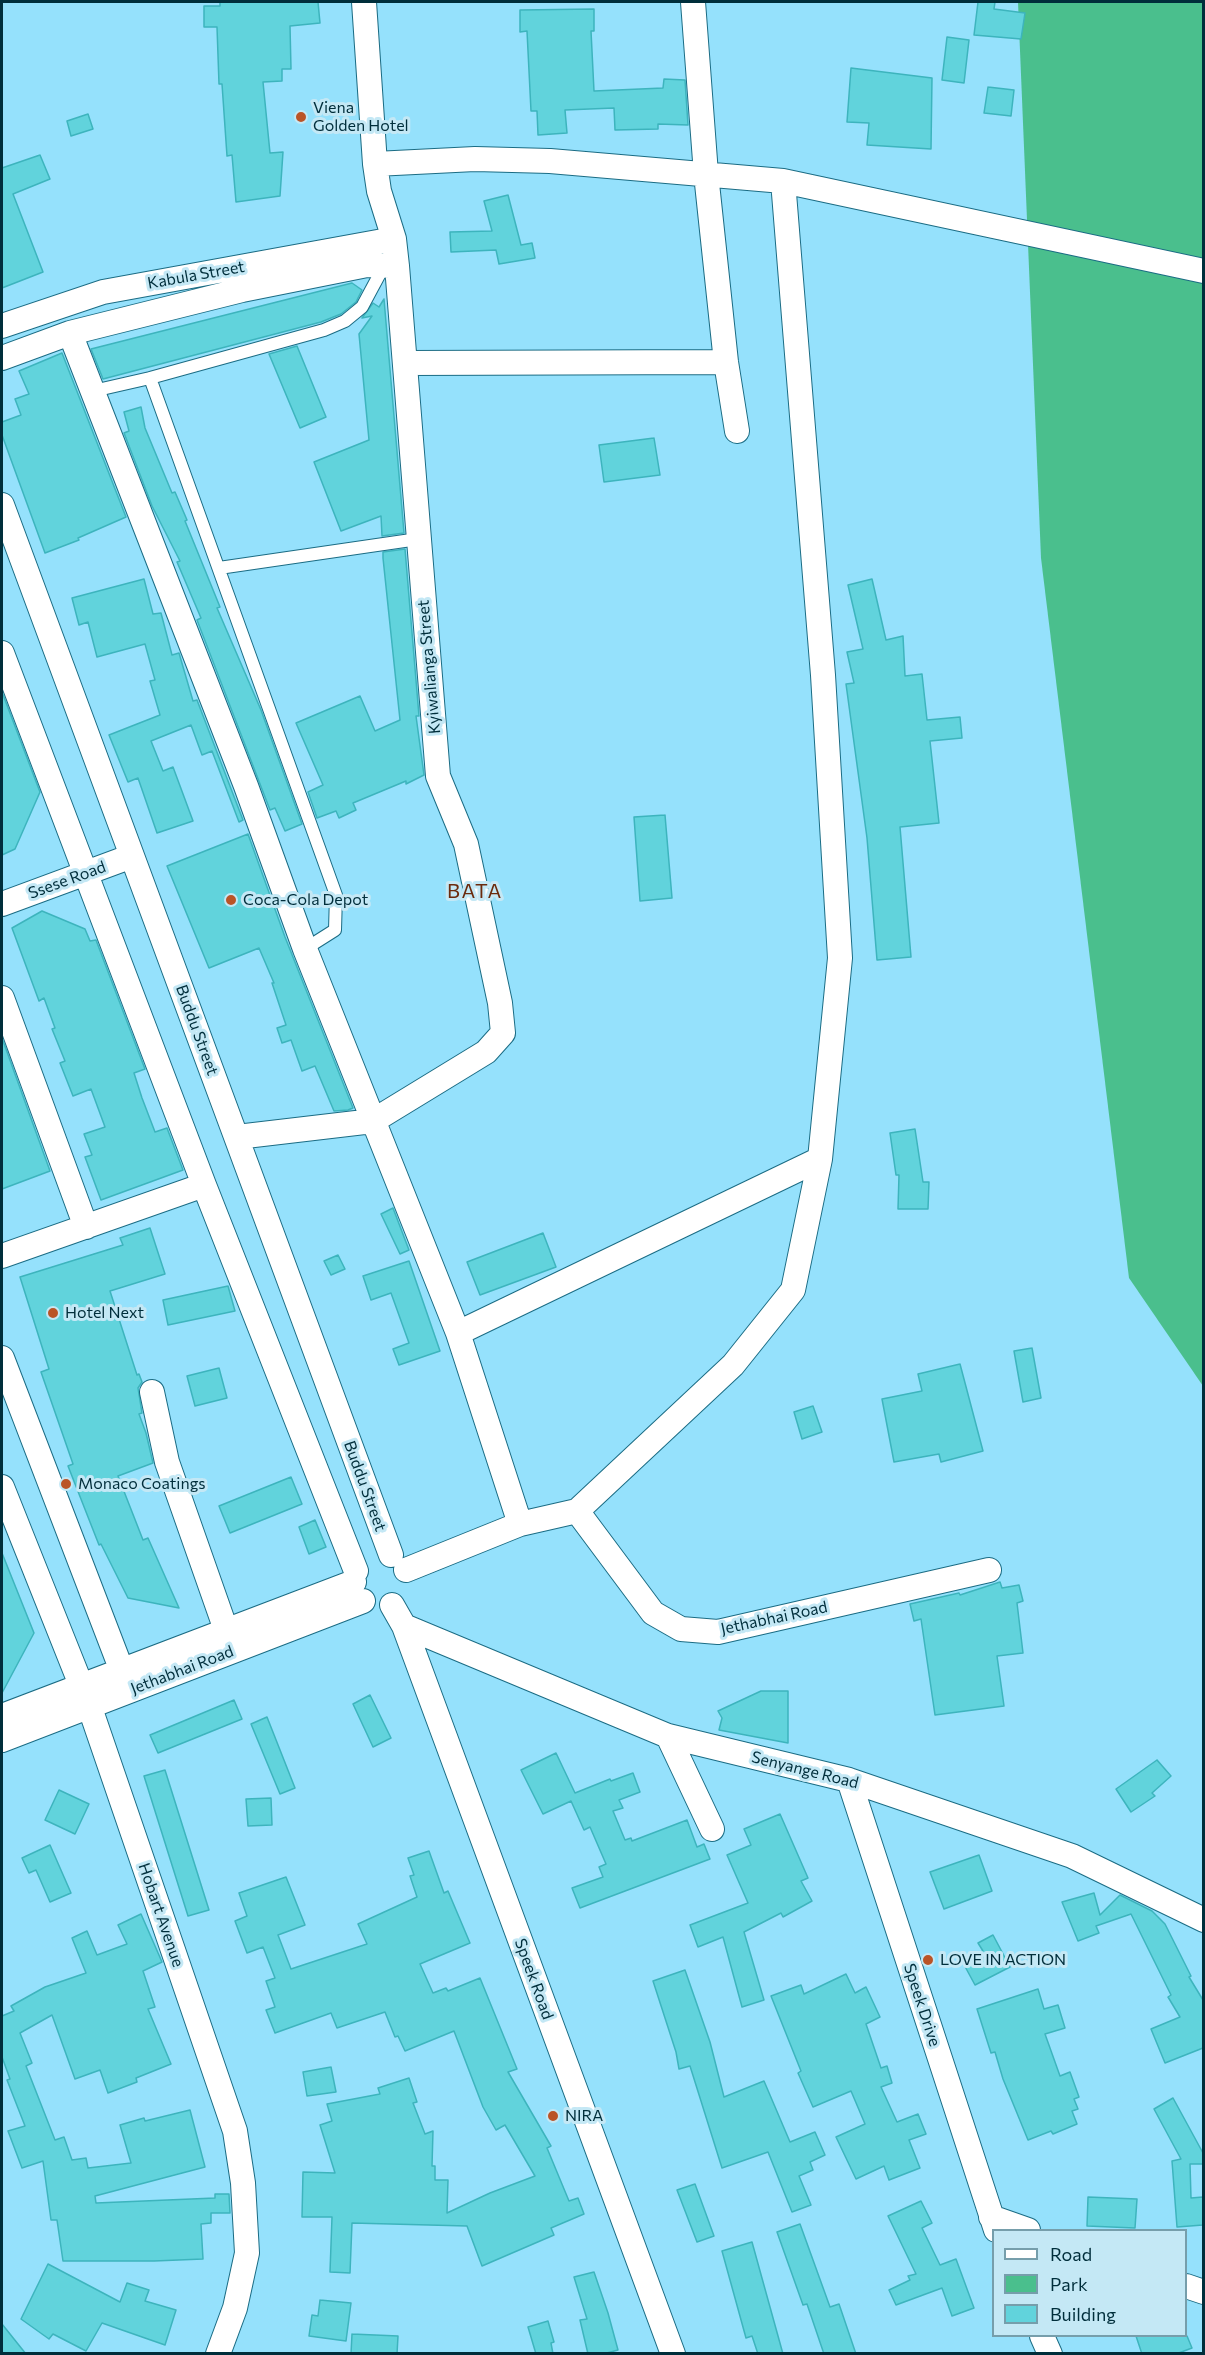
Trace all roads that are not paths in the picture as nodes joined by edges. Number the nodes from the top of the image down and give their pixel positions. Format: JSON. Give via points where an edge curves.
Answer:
{"nodes":[{"id":1,"x":364,"y":2,"type":"edge"},
{"id":2,"x":693,"y":2,"type":"edge"},
{"id":3,"x":375,"y":164,"type":"junction"},
{"id":4,"x":706,"y":174,"type":"junction"},
{"id":5,"x":783,"y":181,"type":"junction"},
{"id":6,"x":394,"y":239,"type":"junction"},
{"id":7,"x":390,"y":266,"type":"junction"},
{"id":8,"x":1203,"y":271,"type":"edge"},
{"id":9,"x":2,"y":326,"type":"edge"},
{"id":10,"x":70,"y":333,"type":"junction"},
{"id":11,"x":2,"y":358,"type":"edge"},
{"id":12,"x":726,"y":362,"type":"junction"},
{"id":13,"x":406,"y":363,"type":"junction"},
{"id":14,"x":150,"y":378,"type":"junction"},
{"id":15,"x":93,"y":390,"type":"junction"},
{"id":16,"x":737,"y":431,"type":"dead end"},
{"id":17,"x":2,"y":505,"type":"edge"},
{"id":18,"x":418,"y":539,"type":"junction"},
{"id":19,"x":219,"y":568,"type":"junction"},
{"id":20,"x":2,"y":653,"type":"edge"},
{"id":21,"x":132,"y":856,"type":"junction"},
{"id":22,"x":84,"y":873,"type":"junction"},
{"id":23,"x":2,"y":904,"type":"edge"},
{"id":24,"x":305,"y":949,"type":"junction"},
{"id":25,"x":2,"y":998,"type":"edge"},
{"id":26,"x":373,"y":1121,"type":"junction"},
{"id":27,"x":237,"y":1137,"type":"junction"},
{"id":28,"x":820,"y":1159,"type":"junction"},
{"id":29,"x":204,"y":1185,"type":"junction"},
{"id":30,"x":86,"y":1227,"type":"junction"},
{"id":31,"x":2,"y":1256,"type":"edge"},
{"id":32,"x":458,"y":1333,"type":"junction"},
{"id":33,"x":2,"y":1358,"type":"edge"},
{"id":34,"x":152,"y":1392,"type":"dead end"},
{"id":35,"x":2,"y":1487,"type":"edge"},
{"id":36,"x":577,"y":1511,"type":"junction"},
{"id":37,"x":520,"y":1524,"type":"junction"},
{"id":38,"x":398,"y":1563,"type":"junction"},
{"id":39,"x":989,"y":1570,"type":"dead end"},
{"id":40,"x":357,"y":1585,"type":"junction"},
{"id":41,"x":398,"y":1616,"type":"junction"},
{"id":42,"x":226,"y":1630,"type":"junction"},
{"id":43,"x":125,"y":1680,"type":"junction"},
{"id":44,"x":86,"y":1696,"type":"junction"},
{"id":45,"x":2,"y":1716,"type":"edge"},
{"id":46,"x":668,"y":1736,"type":"junction"},
{"id":47,"x":2,"y":1740,"type":"edge"},
{"id":48,"x":849,"y":1780,"type":"junction"},
{"id":49,"x":712,"y":1828,"type":"dead end"},
{"id":50,"x":1203,"y":1920,"type":"edge"},
{"id":51,"x":994,"y":2224,"type":"edge"},
{"id":52,"x":1023,"y":2229,"type":"edge"},
{"id":53,"x":1187,"y":2287,"type":"edge"},
{"id":54,"x":1203,"y":2292,"type":"edge"},
{"id":55,"x":1042,"y":2337,"type":"edge"},
{"id":56,"x":218,"y":2354,"type":"edge"},
{"id":57,"x":673,"y":2354,"type":"edge"},
{"id":58,"x":1050,"y":2354,"type":"edge"}],
"edges":[{"from":1,"to":3,"type":"street","name":"Kyiwalianga Street"},
{"from":2,"to":4,"type":"street"},
{"from":3,"to":4,"type":"street","via":[[475,159],[550,161]]},
{"from":3,"to":6,"type":"street","name":"Kyiwalianga Street"},
{"from":4,"to":5,"type":"street"},
{"from":4,"to":12,"type":"street"},
{"from":5,"to":8,"type":"street"},
{"from":5,"to":28,"type":"street","via":[[823,675],[840,958]]},
{"from":6,"to":7,"type":"street","name":"Kyiwalianga Street"},
{"from":6,"to":9,"type":"street","name":"Kabula Street","via":[[104,292]]},
{"from":7,"to":10,"type":"street","via":[[367,266],[242,290]]},
{"from":7,"to":13,"type":"street","name":"Kyiwalianga Street"},
{"from":7,"to":14,"type":"lane","via":[[362,307],[345,321]]},
{"from":10,"to":11,"type":"street"},
{"from":10,"to":15,"type":"street"},
{"from":12,"to":13,"type":"street"},
{"from":12,"to":16,"type":"street"},
{"from":13,"to":18,"type":"street","name":"Kyiwalianga Street"},
{"from":14,"to":15,"type":"lane"},
{"from":14,"to":19,"type":"lane"},
{"from":15,"to":24,"type":"street"},
{"from":17,"to":21,"type":"street","name":"Buddu Street"},
{"from":18,"to":19,"type":"lane"},
{"from":18,"to":26,"type":"street","name":"Kyiwalianga Street","via":[[438,776],[466,844],[503,1033],[486,1052]]},
{"from":19,"to":24,"type":"lane","via":[[336,896],[334,930]]},
{"from":20,"to":22,"type":"street"},
{"from":21,"to":22,"type":"street","name":"Ssese Road"},
{"from":21,"to":27,"type":"street","name":"Buddu Street"},
{"from":22,"to":23,"type":"street","name":"Ssese Road"},
{"from":22,"to":29,"type":"street"},
{"from":24,"to":26,"type":"street"},
{"from":25,"to":30,"type":"street"},
{"from":26,"to":27,"type":"street","name":"Kyiwalianga Street"},
{"from":26,"to":32,"type":"street"},
{"from":27,"to":38,"type":"street","name":"Buddu Street"},
{"from":28,"to":32,"type":"street"},
{"from":28,"to":36,"type":"street","via":[[793,1290],[733,1365]]},
{"from":29,"to":30,"type":"street"},
{"from":29,"to":40,"type":"street"},
{"from":30,"to":31,"type":"street"},
{"from":32,"to":37,"type":"street"},
{"from":33,"to":43,"type":"street"},
{"from":34,"to":42,"type":"street","via":[[167,1462]]},
{"from":35,"to":44,"type":"street","name":"Hobart Avenue"},
{"from":36,"to":37,"type":"street"},
{"from":36,"to":39,"type":"street","name":"Jethabhai Road","via":[[653,1613],[681,1629],[718,1632]]},
{"from":37,"to":38,"type":"street"},
{"from":38,"to":40,"type":"street","via":[[380,1554],[370,1556],[361,1562]]},
{"from":38,"to":41,"type":"street","via":[[408,1580]]},
{"from":40,"to":41,"type":"street","via":[[372,1606]]},
{"from":40,"to":42,"type":"street","name":"Jethabhai Road"},
{"from":40,"to":43,"type":"street","name":"Jethabhai Road"},
{"from":41,"to":46,"type":"street","name":"Senyange Road"},
{"from":41,"to":57,"type":"street","name":"Speek Road"},
{"from":42,"to":43,"type":"street","name":"Jethabhai Road"},
{"from":43,"to":44,"type":"street","name":"Jethabhai Road"},
{"from":44,"to":45,"type":"street","name":"Jethabhai Road"},
{"from":44,"to":47,"type":"street","name":"Jethabhai Road"},
{"from":44,"to":56,"type":"street","name":"Hobart Avenue","via":[[235,2131],[248,2253],[235,2308]]},
{"from":46,"to":48,"type":"street","name":"Senyange Road"},
{"from":46,"to":49,"type":"street"},
{"from":48,"to":50,"type":"street","name":"Senyange Road","via":[[1072,1856]]},
{"from":48,"to":51,"type":"street","name":"Speek Drive"},
{"from":51,"to":52,"type":"street"},
{"from":53,"to":54,"type":"street"},
{"from":55,"to":58,"type":"street"}]}
